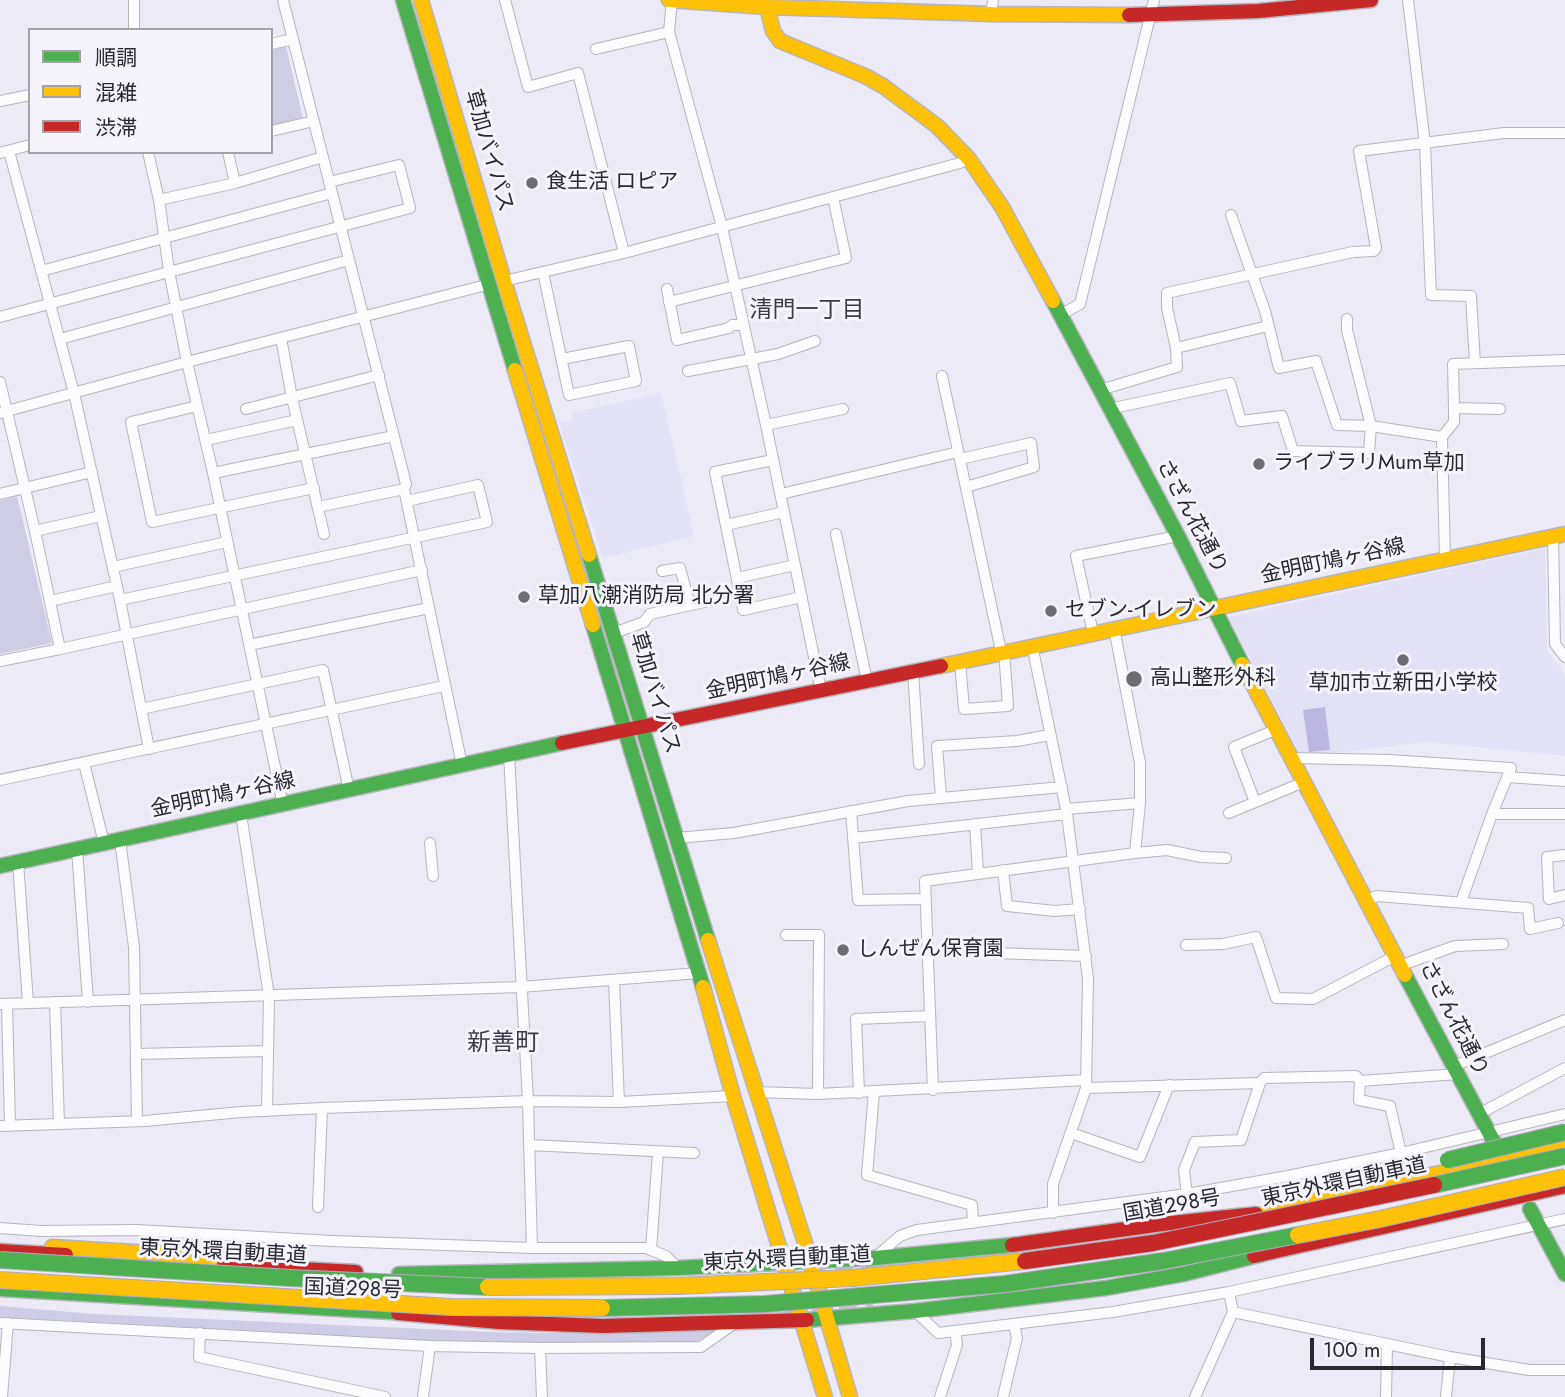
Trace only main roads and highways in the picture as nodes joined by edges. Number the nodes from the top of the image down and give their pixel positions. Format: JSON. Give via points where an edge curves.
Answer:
{"nodes":[{"id":1,"x":403,"y":0,"type":"edge"},
{"id":2,"x":421,"y":0,"type":"edge"},
{"id":3,"x":670,"y":0,"type":"edge"},
{"id":4,"x":1371,"y":0,"type":"edge"},
{"id":5,"x":718,"y":2,"type":"edge"},
{"id":6,"x":1314,"y":3,"type":"edge"},
{"id":7,"x":834,"y":4,"type":"edge"},
{"id":8,"x":766,"y":7,"type":"junction"},
{"id":9,"x":992,"y":7,"type":"edge"},
{"id":10,"x":1152,"y":7,"type":"edge"},
{"id":11,"x":497,"y":282,"type":"junction"},
{"id":12,"x":1559,"y":535,"type":"edge"},
{"id":13,"x":1214,"y":609,"type":"junction"},
{"id":14,"x":642,"y":727,"type":"junction"},
{"id":15,"x":625,"y":729,"type":"junction"},
{"id":16,"x":0,"y":866,"type":"edge"},
{"id":17,"x":1565,"y":1132,"type":"edge"},
{"id":18,"x":1491,"y":1137,"type":"road end"},
{"id":19,"x":1565,"y":1145,"type":"edge"},
{"id":20,"x":1565,"y":1156,"type":"edge"},
{"id":21,"x":1565,"y":1177,"type":"edge"},
{"id":22,"x":1565,"y":1186,"type":"edge"},
{"id":23,"x":1565,"y":1194,"type":"edge"},
{"id":24,"x":1329,"y":1199,"type":"junction"},
{"id":25,"x":1471,"y":1208,"type":"junction"},
{"id":26,"x":1530,"y":1209,"type":"dead end"},
{"id":27,"x":1256,"y":1214,"type":"junction"},
{"id":28,"x":0,"y":1243,"type":"edge"},
{"id":29,"x":0,"y":1251,"type":"edge"},
{"id":30,"x":0,"y":1260,"type":"edge"},
{"id":31,"x":810,"y":1261,"type":"junction"},
{"id":32,"x":783,"y":1263,"type":"junction"},
{"id":33,"x":906,"y":1264,"type":"tunnel mouth"},
{"id":34,"x":313,"y":1270,"type":"junction"},
{"id":35,"x":1565,"y":1274,"type":"edge"},
{"id":36,"x":0,"y":1280,"type":"edge"},
{"id":37,"x":0,"y":1289,"type":"edge"},
{"id":38,"x":0,"y":1299,"type":"edge"},
{"id":39,"x":309,"y":1309,"type":"junction"},
{"id":40,"x":398,"y":1313,"type":"junction"},
{"id":41,"x":705,"y":1315,"type":"dead end"},
{"id":42,"x":827,"y":1319,"type":"junction"},
{"id":43,"x":800,"y":1321,"type":"junction"},
{"id":44,"x":825,"y":1397,"type":"edge"},
{"id":45,"x":850,"y":1397,"type":"edge"}],
"edges":[{"from":1,"to":11,"type":"main road","name":"草加バイパス"},
{"from":2,"to":11,"type":"main road","name":"草加バイパス"},
{"from":3,"to":5,"type":"main road"},
{"from":4,"to":6,"type":"main road"},
{"from":5,"to":8,"type":"main road"},
{"from":6,"to":10,"type":"main road"},
{"from":7,"to":8,"type":"main road"},
{"from":7,"to":9,"type":"main road"},
{"from":8,"to":13,"type":"main road","name":"さざん花通り","via":[[780,41],[883,86],[937,126],[969,159],[1002,208]]},
{"from":9,"to":10,"type":"main road"},
{"from":11,"to":14,"type":"main road","name":"草加バイパス"},
{"from":11,"to":15,"type":"main road","name":"草加バイパス"},
{"from":12,"to":13,"type":"main road","name":"金明町鳩ヶ谷線"},
{"from":13,"to":14,"type":"main road","name":"金明町鳩ヶ谷線"},
{"from":13,"to":18,"type":"main road","name":"さざん花通り"},
{"from":14,"to":15,"type":"main road","name":"金明町鳩ヶ谷線"},
{"from":14,"to":31,"type":"main road","name":"草加バイパス"},
{"from":15,"to":16,"type":"main road","name":"金明町鳩ヶ谷線"},
{"from":15,"to":32,"type":"main road","name":"草加バイパス"},
{"from":17,"to":24,"type":"main road","bridge":true,"via":[[1448,1160]]},
{"from":19,"to":24,"type":"main road","name":"国道298号"},
{"from":20,"to":30,"type":"main road","name":"東京外環自動車道","bridge":true,"via":[[1153,1243],[998,1265],[852,1278],[679,1286],[495,1287]]},
{"from":21,"to":36,"type":"main road","name":"東京外環自動車道","bridge":true,"via":[[1163,1261],[1005,1284],[856,1298],[684,1307],[464,1307]]},
{"from":22,"to":25,"type":"main road"},
{"from":23,"to":25,"type":"main road"},
{"from":24,"to":27,"type":"main road","name":"国道298号"},
{"from":25,"to":42,"type":"main road","via":[[1106,1288]]},
{"from":26,"to":35,"type":"main road"},
{"from":27,"to":31,"type":"main road","name":"国道298号","via":[[989,1248]]},
{"from":27,"to":33,"type":"main road","name":"国道298号","via":[[1107,1240]]},
{"from":28,"to":34,"type":"main road","via":[[183,1255]]},
{"from":29,"to":34,"type":"main road","name":"国道298号"},
{"from":31,"to":32,"type":"main road","name":"国道298号"},
{"from":31,"to":42,"type":"main road","name":"草加バイパス"},
{"from":32,"to":34,"type":"main road","name":"国道298号","via":[[679,1273]]},
{"from":32,"to":43,"type":"main road","name":"草加バイパス"},
{"from":37,"to":39,"type":"main road","name":"国道298号"},
{"from":38,"to":39,"type":"main road","via":[[116,1307]]},
{"from":39,"to":40,"type":"main road","name":"国道298号"},
{"from":40,"to":41,"type":"main road","name":"国道298号"},
{"from":40,"to":43,"type":"main road","via":[[603,1326]]},
{"from":42,"to":43,"type":"main road"},
{"from":42,"to":45,"type":"main road","name":"草加バイパス"},
{"from":43,"to":44,"type":"main road","name":"草加バイパス"}]}
